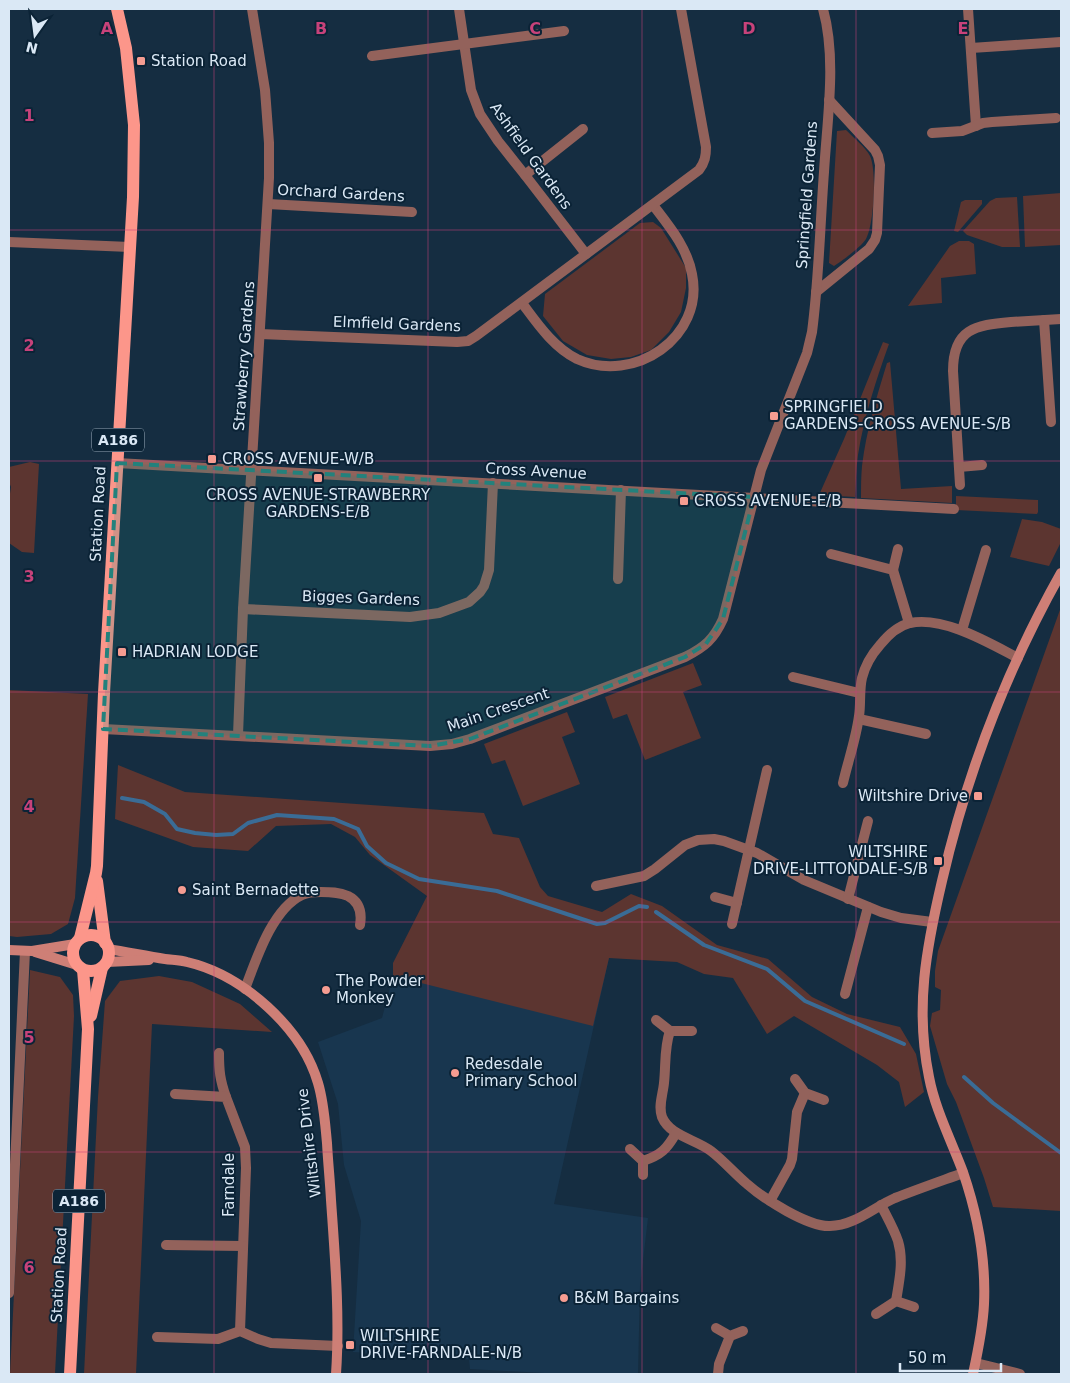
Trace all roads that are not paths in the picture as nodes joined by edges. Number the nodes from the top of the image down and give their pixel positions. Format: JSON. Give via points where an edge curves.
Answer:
{"nodes":[{"id":1,"x":117,"y":9,"type":"edge"},
{"id":2,"x":252,"y":9,"type":"edge"},
{"id":3,"x":459,"y":9,"type":"edge"},
{"id":4,"x":681,"y":9,"type":"edge"},
{"id":5,"x":823,"y":9,"type":"edge"},
{"id":6,"x":968,"y":9,"type":"edge"},
{"id":7,"x":564,"y":31,"type":"dead end"},
{"id":8,"x":1061,"y":42,"type":"edge"},
{"id":9,"x":464,"y":44,"type":"junction"},
{"id":10,"x":971,"y":48,"type":"junction"},
{"id":11,"x":372,"y":56,"type":"dead end"},
{"id":12,"x":829,"y":100,"type":"junction"},
{"id":13,"x":1056,"y":118,"type":"dead end"},
{"id":14,"x":976,"y":126,"type":"junction"},
{"id":15,"x":583,"y":129,"type":"dead end"},
{"id":16,"x":932,"y":133,"type":"dead end"},
{"id":17,"x":525,"y":174,"type":"junction"},
{"id":18,"x":268,"y":204,"type":"junction"},
{"id":19,"x":653,"y":205,"type":"junction"},
{"id":20,"x":412,"y":212,"type":"dead end"},
{"id":21,"x":9,"y":242,"type":"edge"},
{"id":22,"x":130,"y":247,"type":"junction"},
{"id":23,"x":586,"y":254,"type":"junction"},
{"id":24,"x":816,"y":292,"type":"junction"},
{"id":25,"x":522,"y":302,"type":"junction"},
{"id":26,"x":1061,"y":319,"type":"edge"},
{"id":27,"x":1044,"y":320,"type":"junction"},
{"id":28,"x":260,"y":334,"type":"junction"},
{"id":29,"x":1051,"y":422,"type":"dead end"},
{"id":30,"x":117,"y":463,"type":"junction"},
{"id":31,"x":982,"y":465,"type":"dead end"},
{"id":32,"x":959,"y":467,"type":"junction"},
{"id":33,"x":252,"y":470,"type":"junction"},
{"id":34,"x":493,"y":483,"type":"junction"},
{"id":35,"x":960,"y":485,"type":"dead end"},
{"id":36,"x":621,"y":490,"type":"junction"},
{"id":37,"x":754,"y":497,"type":"junction"},
{"id":38,"x":954,"y":509,"type":"dead end"},
{"id":39,"x":898,"y":549,"type":"dead end"},
{"id":40,"x":986,"y":550,"type":"dead end"},
{"id":41,"x":831,"y":554,"type":"dead end"},
{"id":42,"x":893,"y":570,"type":"junction"},
{"id":43,"x":1061,"y":573,"type":"edge"},
{"id":44,"x":618,"y":579,"type":"dead end"},
{"id":45,"x":243,"y":609,"type":"junction"},
{"id":46,"x":909,"y":623,"type":"junction"},
{"id":47,"x":962,"y":630,"type":"junction"},
{"id":48,"x":1018,"y":658,"type":"junction"},
{"id":49,"x":793,"y":677,"type":"dead end"},
{"id":50,"x":860,"y":693,"type":"junction"},
{"id":51,"x":859,"y":719,"type":"junction"},
{"id":52,"x":102,"y":728,"type":"junction"},
{"id":53,"x":926,"y":734,"type":"dead end"},
{"id":54,"x":238,"y":735,"type":"junction"},
{"id":55,"x":767,"y":770,"type":"dead end"},
{"id":56,"x":843,"y":783,"type":"dead end"},
{"id":57,"x":868,"y":821,"type":"dead end"},
{"id":58,"x":749,"y":849,"type":"junction"},
{"id":59,"x":96,"y":873,"type":"junction"},
{"id":60,"x":596,"y":886,"type":"dead end"},
{"id":61,"x":715,"y":897,"type":"dead end"},
{"id":62,"x":848,"y":899,"type":"junction"},
{"id":63,"x":737,"y":903,"type":"junction"},
{"id":64,"x":868,"y":907,"type":"junction"},
{"id":65,"x":932,"y":922,"type":"junction"},
{"id":66,"x":732,"y":924,"type":"dead end"},
{"id":67,"x":360,"y":925,"type":"dead end"},
{"id":68,"x":78,"y":941,"type":"junction"},
{"id":69,"x":107,"y":946,"type":"junction"},
{"id":70,"x":9,"y":950,"type":"edge"},
{"id":71,"x":28,"y":951,"type":"junction"},
{"id":72,"x":168,"y":959,"type":"junction"},
{"id":73,"x":104,"y":965,"type":"junction"},
{"id":74,"x":80,"y":968,"type":"junction"},
{"id":75,"x":245,"y":989,"type":"junction"},
{"id":76,"x":845,"y":994,"type":"dead end"},
{"id":77,"x":656,"y":1020,"type":"dead end"},
{"id":78,"x":88,"y":1029,"type":"junction"},
{"id":79,"x":670,"y":1031,"type":"junction"},
{"id":80,"x":692,"y":1031,"type":"dead end"},
{"id":81,"x":219,"y":1053,"type":"dead end"},
{"id":82,"x":795,"y":1079,"type":"dead end"},
{"id":83,"x":805,"y":1093,"type":"junction"},
{"id":84,"x":175,"y":1094,"type":"dead end"},
{"id":85,"x":226,"y":1097,"type":"junction"},
{"id":86,"x":824,"y":1100,"type":"dead end"},
{"id":87,"x":676,"y":1133,"type":"junction"},
{"id":88,"x":630,"y":1148,"type":"dead end"},
{"id":89,"x":643,"y":1161,"type":"junction"},
{"id":90,"x":963,"y":1173,"type":"junction"},
{"id":91,"x":643,"y":1175,"type":"dead end"},
{"id":92,"x":770,"y":1201,"type":"junction"},
{"id":93,"x":880,"y":1205,"type":"junction"},
{"id":94,"x":166,"y":1245,"type":"dead end"},
{"id":95,"x":243,"y":1246,"type":"junction"},
{"id":96,"x":9,"y":1293,"type":"edge"},
{"id":97,"x":896,"y":1302,"type":"junction"},
{"id":98,"x":914,"y":1308,"type":"dead end"},
{"id":99,"x":876,"y":1314,"type":"dead end"},
{"id":100,"x":716,"y":1328,"type":"dead end"},
{"id":101,"x":240,"y":1331,"type":"junction"},
{"id":102,"x":743,"y":1331,"type":"dead end"},
{"id":103,"x":157,"y":1336,"type":"dead end"},
{"id":104,"x":730,"y":1336,"type":"junction"},
{"id":105,"x":338,"y":1346,"type":"junction"},
{"id":106,"x":976,"y":1363,"type":"junction"},
{"id":107,"x":70,"y":1374,"type":"edge"},
{"id":108,"x":336,"y":1374,"type":"edge"},
{"id":109,"x":718,"y":1374,"type":"edge"},
{"id":110,"x":973,"y":1374,"type":"edge"},
{"id":111,"x":1020,"y":1374,"type":"edge"}],
"edges":[{"from":1,"to":22,"type":"main road","name":"Station Road","number":"A186","via":[[126,48],[134,125]]},
{"from":2,"to":18,"type":"street","name":"Strawberry Gardens","via":[[265,90]]},
{"from":3,"to":9,"type":"street","name":"Ashfield Gardens"},
{"from":4,"to":19,"type":"street","name":"Elmfield Gardens","via":[[706,154],[699,170]]},
{"from":5,"to":12,"type":"street","name":"Springfield Gardens","via":[[830,43]]},
{"from":6,"to":10,"type":"street"},
{"from":7,"to":9,"type":"street"},
{"from":8,"to":10,"type":"street"},
{"from":9,"to":11,"type":"street"},
{"from":9,"to":17,"type":"street","name":"Ashfield Gardens","via":[[475,102],[491,131]]},
{"from":10,"to":14,"type":"street"},
{"from":12,"to":24,"type":"street","name":"Springfield Gardens"},
{"from":12,"to":24,"type":"street","name":"Springfield Gardens","via":[[878,156],[877,233],[869,249]]},
{"from":13,"to":14,"type":"street"},
{"from":14,"to":16,"type":"street","via":[[962,131]]},
{"from":15,"to":17,"type":"street"},
{"from":17,"to":23,"type":"street","name":"Ashfield Gardens"},
{"from":18,"to":20,"type":"street","name":"Orchard Gardens"},
{"from":18,"to":28,"type":"street","name":"Strawberry Gardens"},
{"from":19,"to":23,"type":"street","name":"Elmfield Gardens"},
{"from":19,"to":25,"type":"street","via":[[682,244],[693,276],[692,305],[685,321],[670,343],[656,355],[639,362],[612,366],[578,359],[559,348]]},
{"from":21,"to":22,"type":"street"},
{"from":22,"to":30,"type":"main road","name":"Station Road","number":"A186"},
{"from":23,"to":25,"type":"street","name":"Elmfield Gardens"},
{"from":24,"to":37,"type":"street","name":"Springfield Gardens","via":[[809,348],[764,460]]},
{"from":25,"to":28,"type":"street","name":"Elmfield Gardens","via":[[464,342]]},
{"from":26,"to":27,"type":"street"},
{"from":27,"to":29,"type":"street"},
{"from":27,"to":32,"type":"street","via":[[981,325],[965,334],[958,345],[953,371]]},
{"from":28,"to":33,"type":"street","name":"Strawberry Gardens"},
{"from":30,"to":33,"type":"street","name":"Cross Avenue"},
{"from":30,"to":52,"type":"main road","name":"Station Road","number":"A186"},
{"from":31,"to":32,"type":"street"},
{"from":32,"to":35,"type":"street"},
{"from":33,"to":34,"type":"street","name":"Cross Avenue"},
{"from":33,"to":45,"type":"street","name":"Strawberry Gardens"},
{"from":34,"to":36,"type":"street","name":"Cross Avenue"},
{"from":34,"to":45,"type":"street","name":"Bigges Gardens","via":[[489,570],[484,586],[468,602],[439,613],[410,617]]},
{"from":36,"to":37,"type":"street","name":"Cross Avenue"},
{"from":36,"to":44,"type":"street"},
{"from":37,"to":38,"type":"street","name":"Cross Avenue"},
{"from":37,"to":54,"type":"street","name":"Main Crescent","via":[[719,628],[706,644],[685,657],[452,744],[430,746]]},
{"from":39,"to":42,"type":"street"},
{"from":40,"to":47,"type":"street"},
{"from":41,"to":42,"type":"street"},
{"from":42,"to":46,"type":"street"},
{"from":43,"to":48,"type":"street"},
{"from":45,"to":54,"type":"street","name":"Strawberry Gardens"},
{"from":46,"to":47,"type":"street","via":[[934,623]]},
{"from":46,"to":50,"type":"street","via":[[893,631],[878,647],[862,677]]},
{"from":47,"to":48,"type":"street"},
{"from":48,"to":65,"type":"street","via":[[994,710],[963,801]]},
{"from":49,"to":50,"type":"street"},
{"from":50,"to":51,"type":"street"},
{"from":51,"to":53,"type":"street"},
{"from":51,"to":56,"type":"street"},
{"from":52,"to":54,"type":"street","name":"Main Crescent"},
{"from":52,"to":59,"type":"main road","name":"Station Road","number":"A186"},
{"from":55,"to":58,"type":"street"},
{"from":57,"to":62,"type":"street"},
{"from":58,"to":60,"type":"street","via":[[714,839],[698,840],[685,845],[644,876]]},
{"from":58,"to":62,"type":"street","via":[[804,880]]},
{"from":58,"to":63,"type":"street"},
{"from":59,"to":68,"type":"main road","name":"Station Road","number":"A186"},
{"from":59,"to":69,"type":"main road","name":"Station Road","number":"A186"},
{"from":61,"to":63,"type":"street"},
{"from":62,"to":64,"type":"street"},
{"from":63,"to":66,"type":"street"},
{"from":64,"to":65,"type":"street","via":[[901,918]]},
{"from":64,"to":76,"type":"street"},
{"from":65,"to":90,"type":"street","via":[[922,1004],[926,1058],[935,1098]]},
{"from":67,"to":75,"type":"street","via":[[361,910],[353,899],[345,895],[314,892],[294,900],[264,939]]},
{"from":68,"to":69,"type":"main road","via":[[94,935]]},
{"from":68,"to":71,"type":"street"},
{"from":68,"to":74,"type":"main road","via":[[72,951]]},
{"from":69,"to":72,"type":"street","name":"Wiltshire Drive"},
{"from":69,"to":73,"type":"main road","via":[[109,956]]},
{"from":70,"to":71,"type":"street"},
{"from":71,"to":74,"type":"street"},
{"from":71,"to":96,"type":"street"},
{"from":72,"to":73,"type":"street","name":"Wiltshire Drive"},
{"from":72,"to":75,"type":"street","name":"Wiltshire Drive","via":[[204,967]]},
{"from":73,"to":74,"type":"main road","via":[[89,972]]},
{"from":73,"to":78,"type":"main road","name":"Station Road","number":"A186"},
{"from":74,"to":78,"type":"main road","name":"Station Road","number":"A186"},
{"from":75,"to":105,"type":"street","name":"Wiltshire Drive","via":[[268,1007],[298,1041],[318,1084],[325,1122]]},
{"from":77,"to":79,"type":"street"},
{"from":78,"to":107,"type":"main road","name":"Station Road","number":"A186"},
{"from":79,"to":80,"type":"street"},
{"from":79,"to":87,"type":"street","via":[[661,1110],[666,1124]]},
{"from":81,"to":85,"type":"street","name":"Farndale","via":[[219,1072]]},
{"from":82,"to":83,"type":"street"},
{"from":83,"to":86,"type":"street"},
{"from":83,"to":92,"type":"street","via":[[796,1117],[792,1159]]},
{"from":84,"to":85,"type":"street"},
{"from":85,"to":95,"type":"street","name":"Farndale","via":[[246,1154]]},
{"from":87,"to":89,"type":"street","via":[[665,1150]]},
{"from":87,"to":92,"type":"street","via":[[710,1150],[748,1186]]},
{"from":88,"to":89,"type":"street"},
{"from":89,"to":91,"type":"street"},
{"from":90,"to":93,"type":"street"},
{"from":90,"to":106,"type":"street","via":[[977,1223],[984,1279],[983,1321]]},
{"from":92,"to":93,"type":"street","via":[[804,1221],[825,1226],[847,1223]]},
{"from":93,"to":97,"type":"street","via":[[900,1248]]},
{"from":94,"to":95,"type":"street"},
{"from":95,"to":101,"type":"street","name":"Farndale"},
{"from":97,"to":98,"type":"street"},
{"from":97,"to":99,"type":"street"},
{"from":100,"to":104,"type":"street"},
{"from":101,"to":103,"type":"street","via":[[218,1339]]},
{"from":101,"to":105,"type":"street","via":[[271,1343]]},
{"from":102,"to":104,"type":"street"},
{"from":104,"to":109,"type":"street"},
{"from":105,"to":108,"type":"street","name":"Wiltshire Drive"},
{"from":106,"to":110,"type":"street"},
{"from":106,"to":111,"type":"street"}]}
